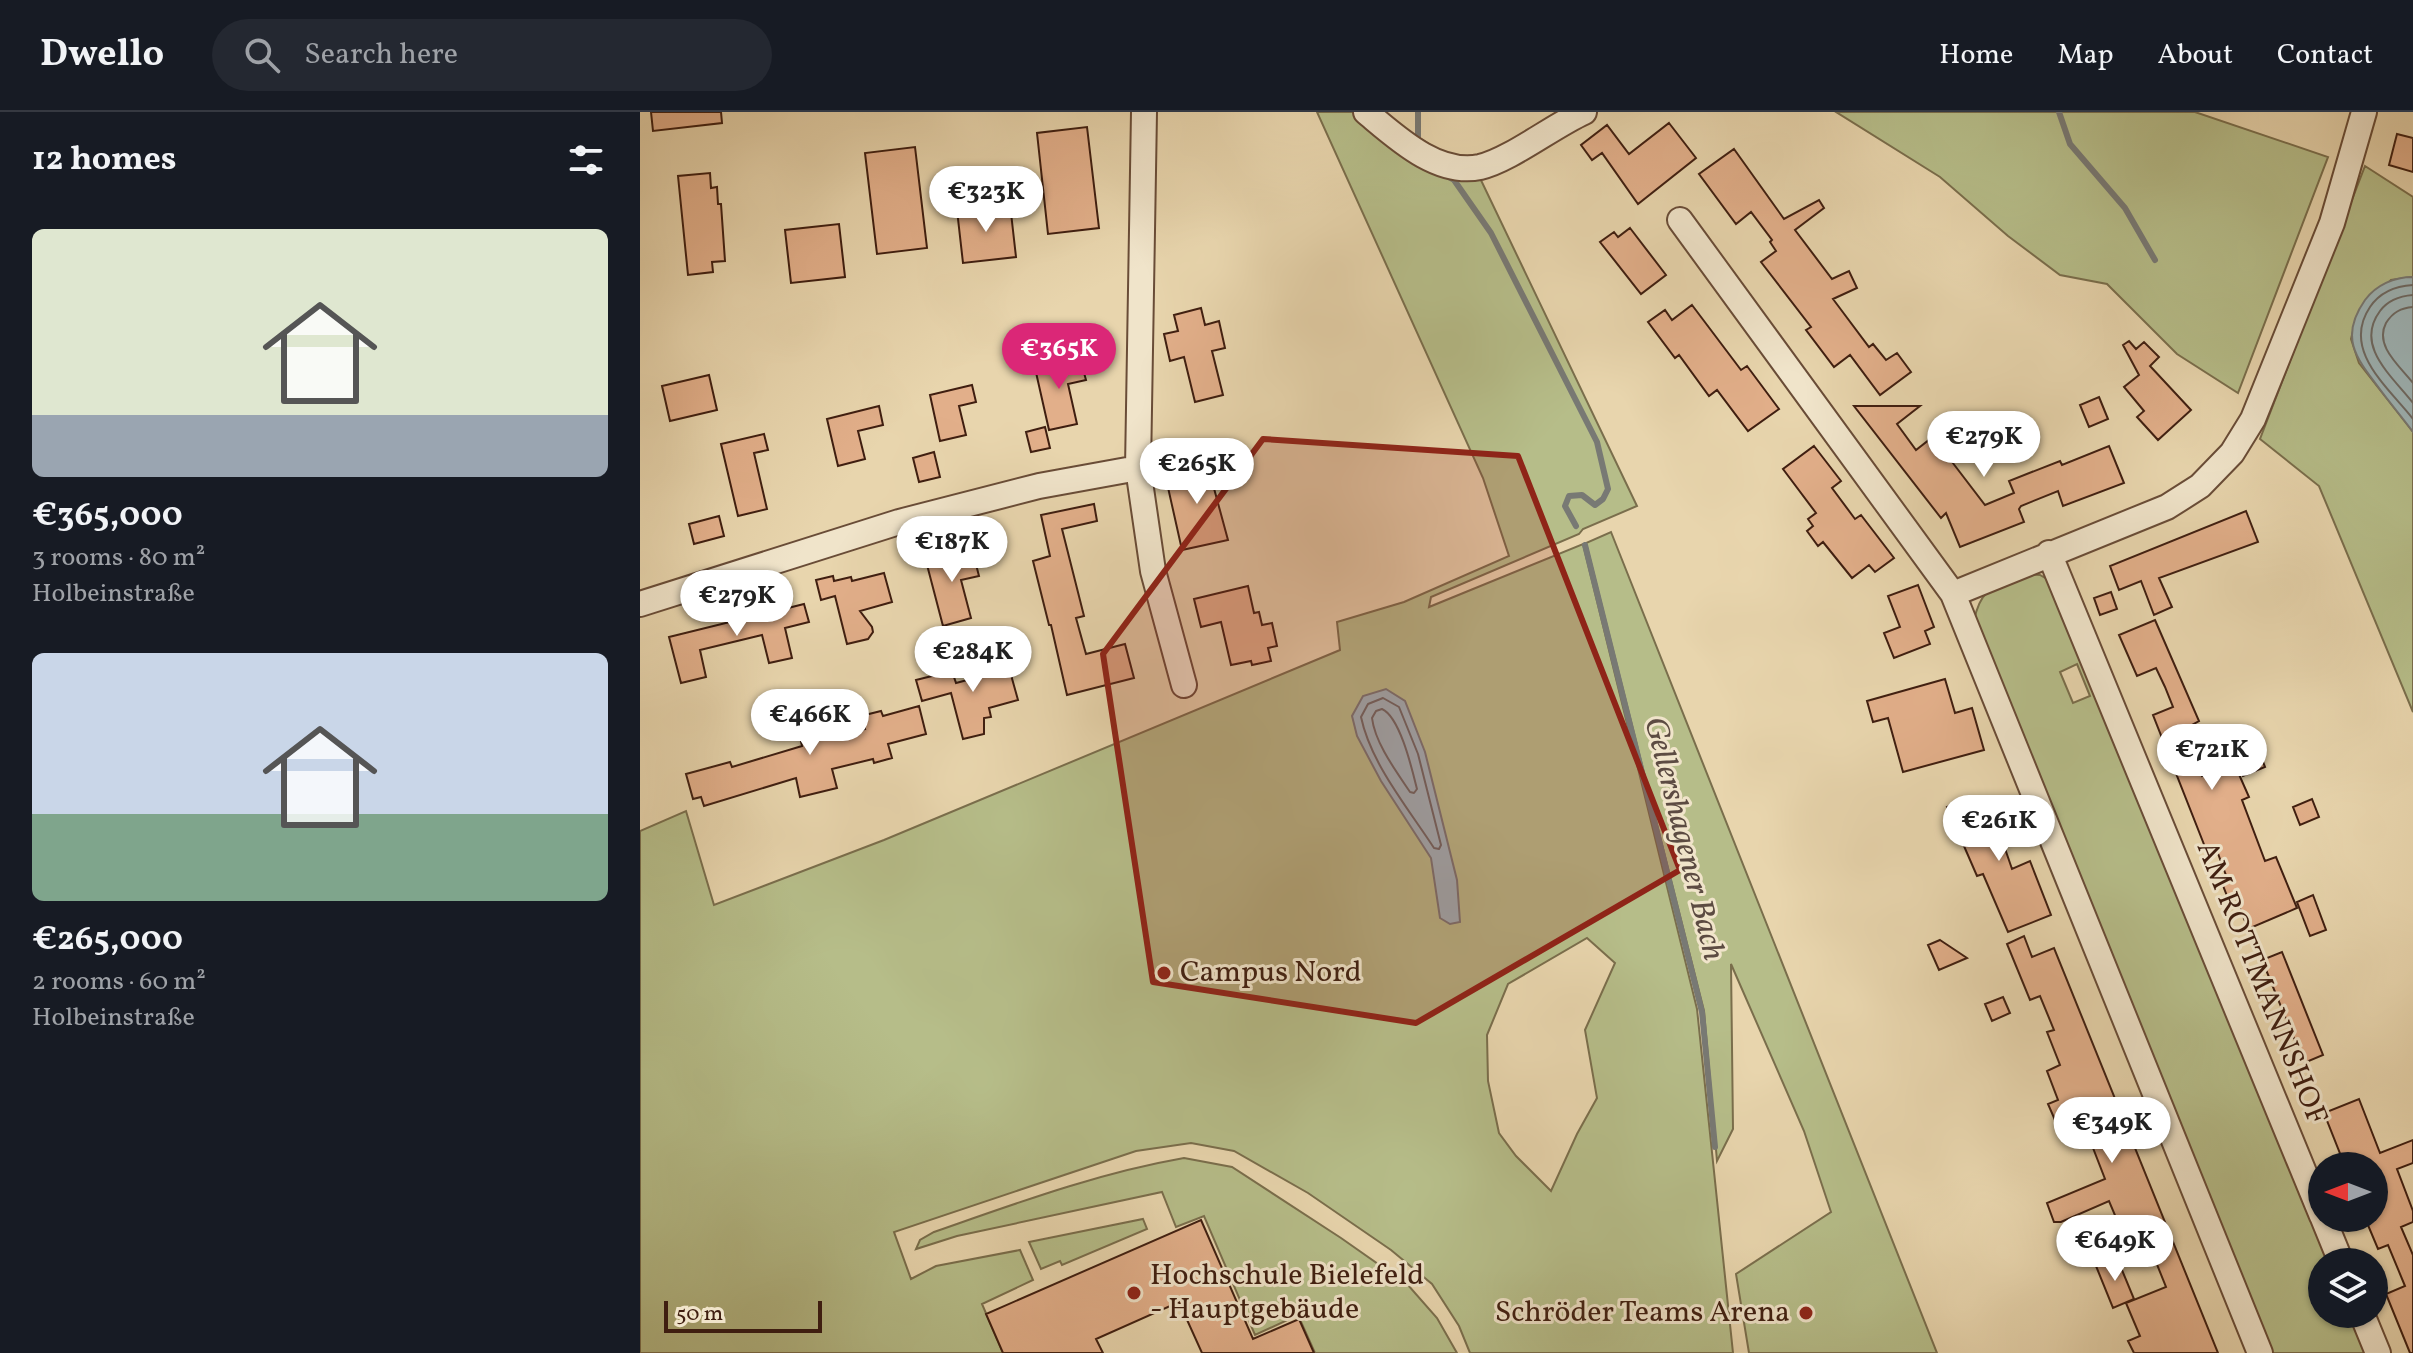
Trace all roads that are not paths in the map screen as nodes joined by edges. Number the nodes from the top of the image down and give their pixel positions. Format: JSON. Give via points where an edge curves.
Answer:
{"nodes":[{"id":1,"x":1144,"y":112,"type":"edge"},
{"id":2,"x":1366,"y":112,"type":"edge"},
{"id":3,"x":1584,"y":112,"type":"edge"},
{"id":4,"x":2364,"y":112,"type":"edge"},
{"id":5,"x":1680,"y":220,"type":"dead end"},
{"id":6,"x":1138,"y":468,"type":"junction"},
{"id":7,"x":2049,"y":553,"type":"junction"},
{"id":8,"x":1953,"y":594,"type":"junction"},
{"id":9,"x":640,"y":604,"type":"edge"},
{"id":10,"x":1184,"y":685,"type":"dead end"},
{"id":11,"x":2308,"y":1183,"type":"edge"},
{"id":12,"x":2368,"y":1328,"type":"edge"},
{"id":13,"x":2260,"y":1353,"type":"edge"},
{"id":14,"x":2378,"y":1353,"type":"edge"}],
"edges":[{"from":1,"to":6,"type":"street"},
{"from":2,"to":3,"type":"street","via":[[1407,146],[1458,168],[1496,160]]},
{"from":4,"to":7,"type":"street","via":[[2332,223],[2253,419],[2232,453],[2200,486],[2167,507]]},
{"from":5,"to":8,"type":"street"},
{"from":6,"to":9,"type":"street","via":[[1039,486],[899,522]]},
{"from":6,"to":10,"type":"street","via":[[1153,571]]},
{"from":7,"to":8,"type":"street"},
{"from":7,"to":11,"type":"street","name":"AM ROTTMANNSHOF"},
{"from":8,"to":13,"type":"street"},
{"from":12,"to":14,"type":"street"}]}
